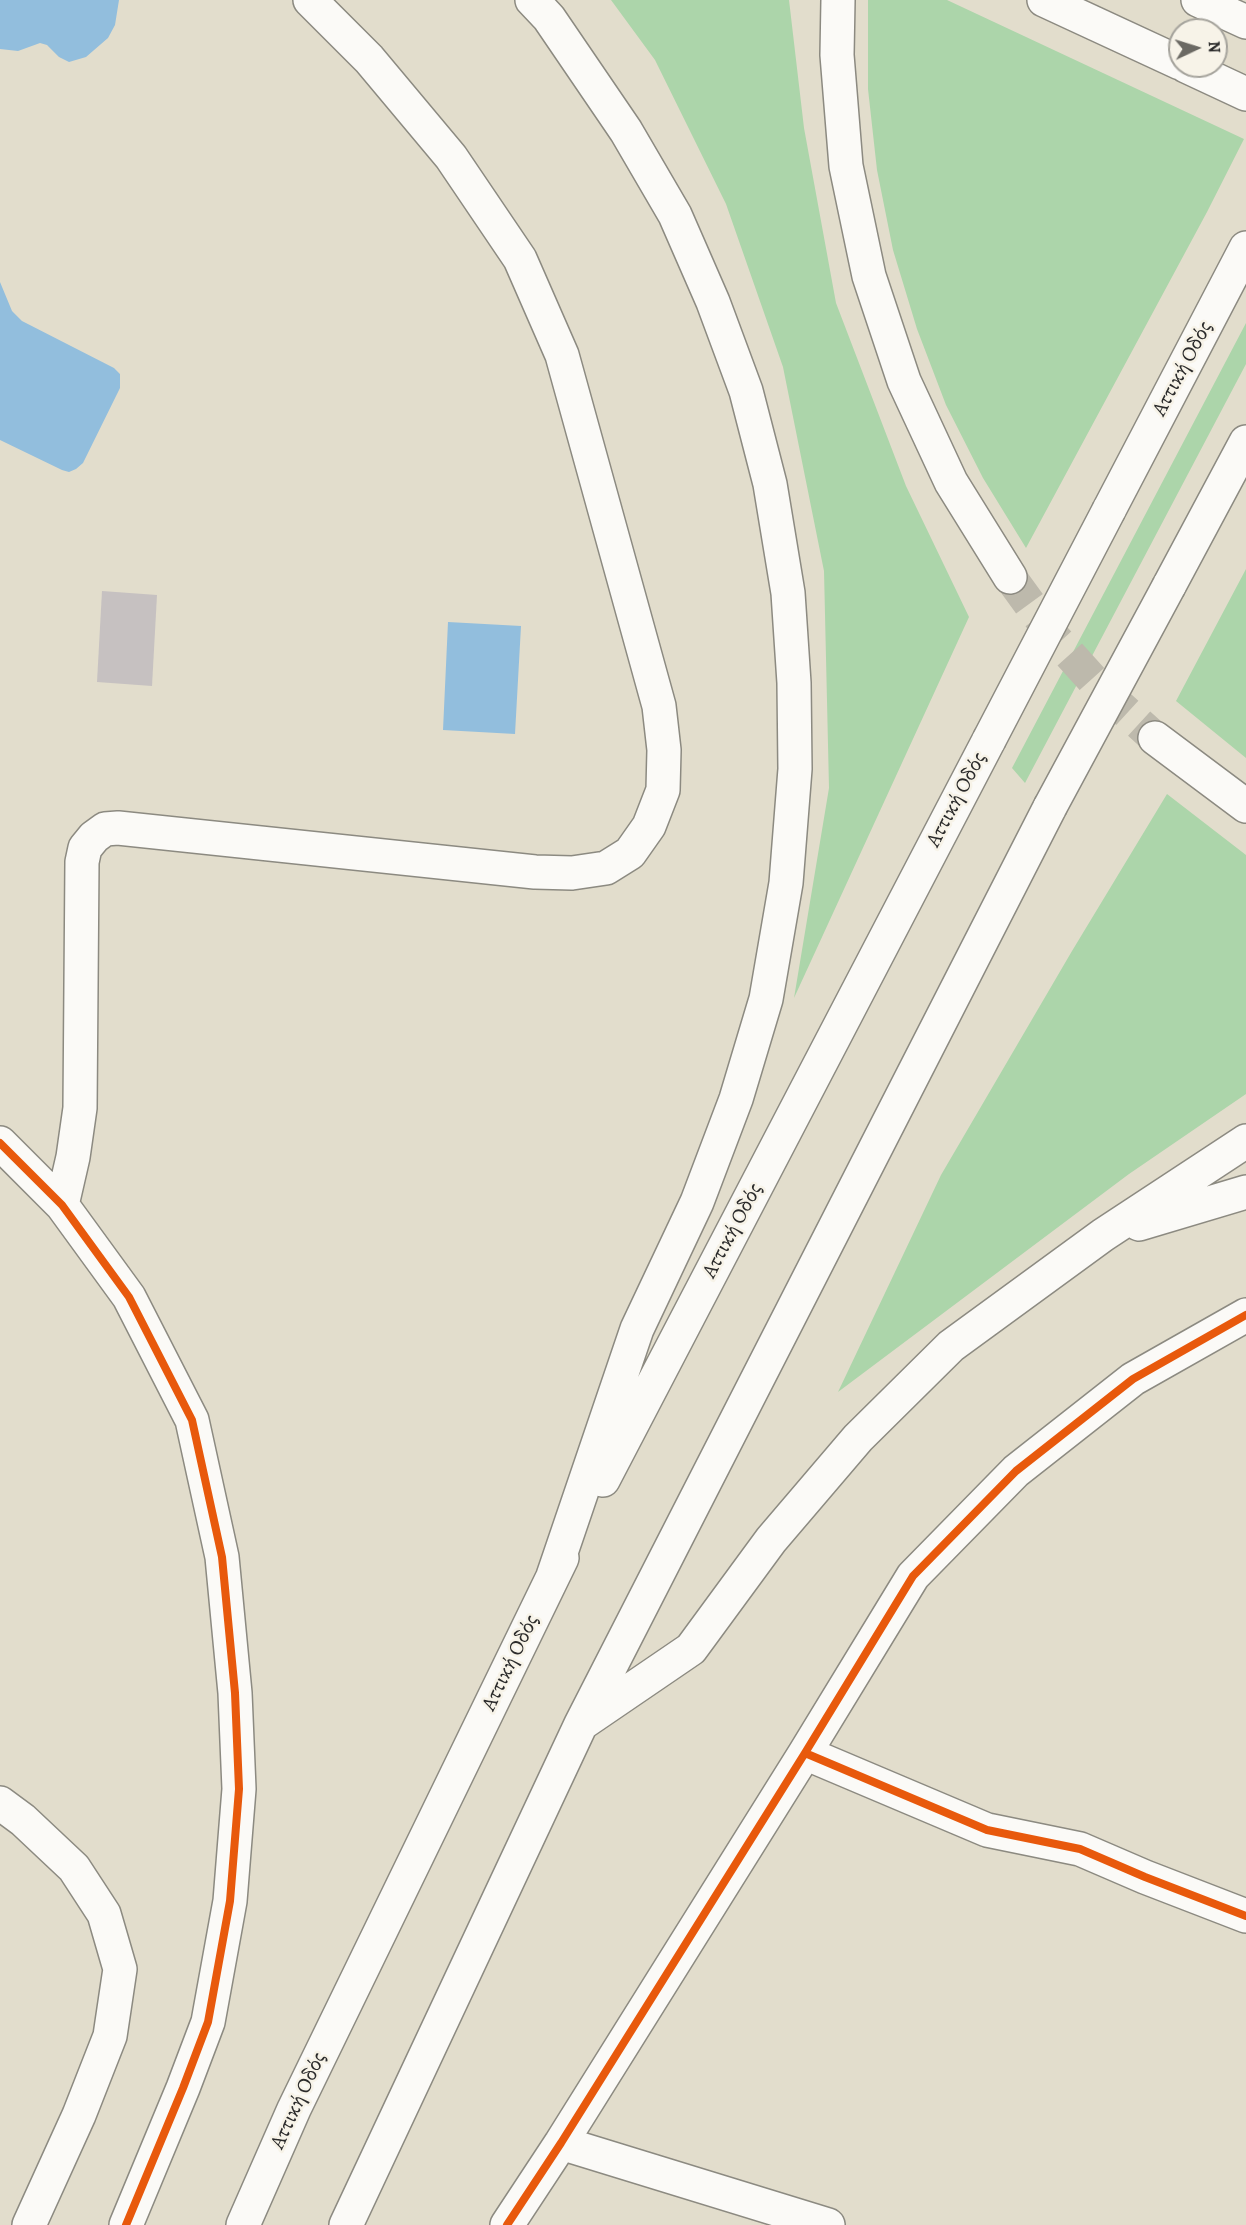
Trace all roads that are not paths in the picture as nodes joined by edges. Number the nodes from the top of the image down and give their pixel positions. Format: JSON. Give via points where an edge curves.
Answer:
{"nodes":[{"id":1,"x":310,"y":0,"type":"edge"},
{"id":2,"x":532,"y":0,"type":"edge"},
{"id":3,"x":838,"y":0,"type":"edge"},
{"id":4,"x":1044,"y":0,"type":"edge"},
{"id":5,"x":1198,"y":0,"type":"edge"},
{"id":6,"x":1246,"y":22,"type":"edge"},
{"id":7,"x":1168,"y":57,"type":"edge"},
{"id":8,"x":1212,"y":78,"type":"edge"},
{"id":9,"x":1246,"y":94,"type":"edge"},
{"id":10,"x":1246,"y":248,"type":"edge"},
{"id":11,"x":1246,"y":442,"type":"edge"},
{"id":12,"x":1010,"y":577,"type":"tunnel mouth"},
{"id":13,"x":1155,"y":738,"type":"tunnel mouth"},
{"id":14,"x":1246,"y":806,"type":"edge"},
{"id":15,"x":1246,"y":1141,"type":"edge"},
{"id":16,"x":0,"y":1143,"type":"edge"},
{"id":17,"x":1246,"y":1192,"type":"edge"},
{"id":18,"x":62,"y":1205,"type":"junction"},
{"id":19,"x":1103,"y":1235,"type":"junction"},
{"id":20,"x":1246,"y":1315,"type":"edge"},
{"id":21,"x":553,"y":1576,"type":"junction"},
{"id":22,"x":581,"y":1724,"type":"junction"},
{"id":23,"x":805,"y":1753,"type":"junction"},
{"id":24,"x":0,"y":1803,"type":"edge"},
{"id":25,"x":1246,"y":1916,"type":"edge"},
{"id":26,"x":561,"y":2143,"type":"junction"},
{"id":27,"x":29,"y":2225,"type":"edge"},
{"id":28,"x":126,"y":2225,"type":"edge"},
{"id":29,"x":243,"y":2225,"type":"edge"},
{"id":30,"x":346,"y":2225,"type":"edge"},
{"id":31,"x":507,"y":2225,"type":"edge"},
{"id":32,"x":828,"y":2225,"type":"edge"}],
"edges":[{"from":1,"to":18,"type":"main road","via":[[369,60],[451,157],[520,259],[562,355],[659,706],[663,790],[649,826],[630,853],[606,868],[572,873],[118,828],[105,829],[93,837],[82,862],[80,1107]]},
{"from":2,"to":21,"type":"main road","via":[[549,18],[626,131],[675,215],[713,302],[746,391],[770,484],[788,593],[794,683],[795,769],[786,883],[765,999],[736,1099],[697,1202],[637,1329]]},
{"from":3,"to":12,"type":"main road","via":[[837,55],[846,166],[869,276],[904,381],[951,483]]},
{"from":4,"to":7,"type":"main road"},
{"from":5,"to":6,"type":"main road"},
{"from":8,"to":9,"type":"main road"},
{"from":10,"to":21,"type":"main road","name":"Αττική Οδός","bridge":true},
{"from":11,"to":22,"type":"main road","bridge":true,"via":[[1050,807]]},
{"from":13,"to":14,"type":"main road"},
{"from":15,"to":19,"type":"main road"},
{"from":16,"to":18,"type":"main road"},
{"from":17,"to":19,"type":"main road"},
{"from":18,"to":28,"type":"main road","via":[[129,1297],[192,1420],[222,1557],[235,1693],[239,1789],[230,1901],[208,2022]]},
{"from":19,"to":22,"type":"main road","via":[[951,1346],[858,1438],[771,1540],[691,1649]]},
{"from":20,"to":23,"type":"main road","via":[[1133,1379],[1016,1472],[912,1576]]},
{"from":21,"to":29,"type":"main road","name":"Αττική Οδός","via":[[294,2109]]},
{"from":22,"to":30,"type":"main road"},
{"from":23,"to":25,"type":"main road","via":[[987,1830],[1080,1850]]},
{"from":23,"to":26,"type":"main road"},
{"from":24,"to":27,"type":"main road","via":[[74,1868],[104,1914],[120,1969],[110,2036],[80,2115]]},
{"from":26,"to":31,"type":"main road"},
{"from":26,"to":32,"type":"main road"}]}
